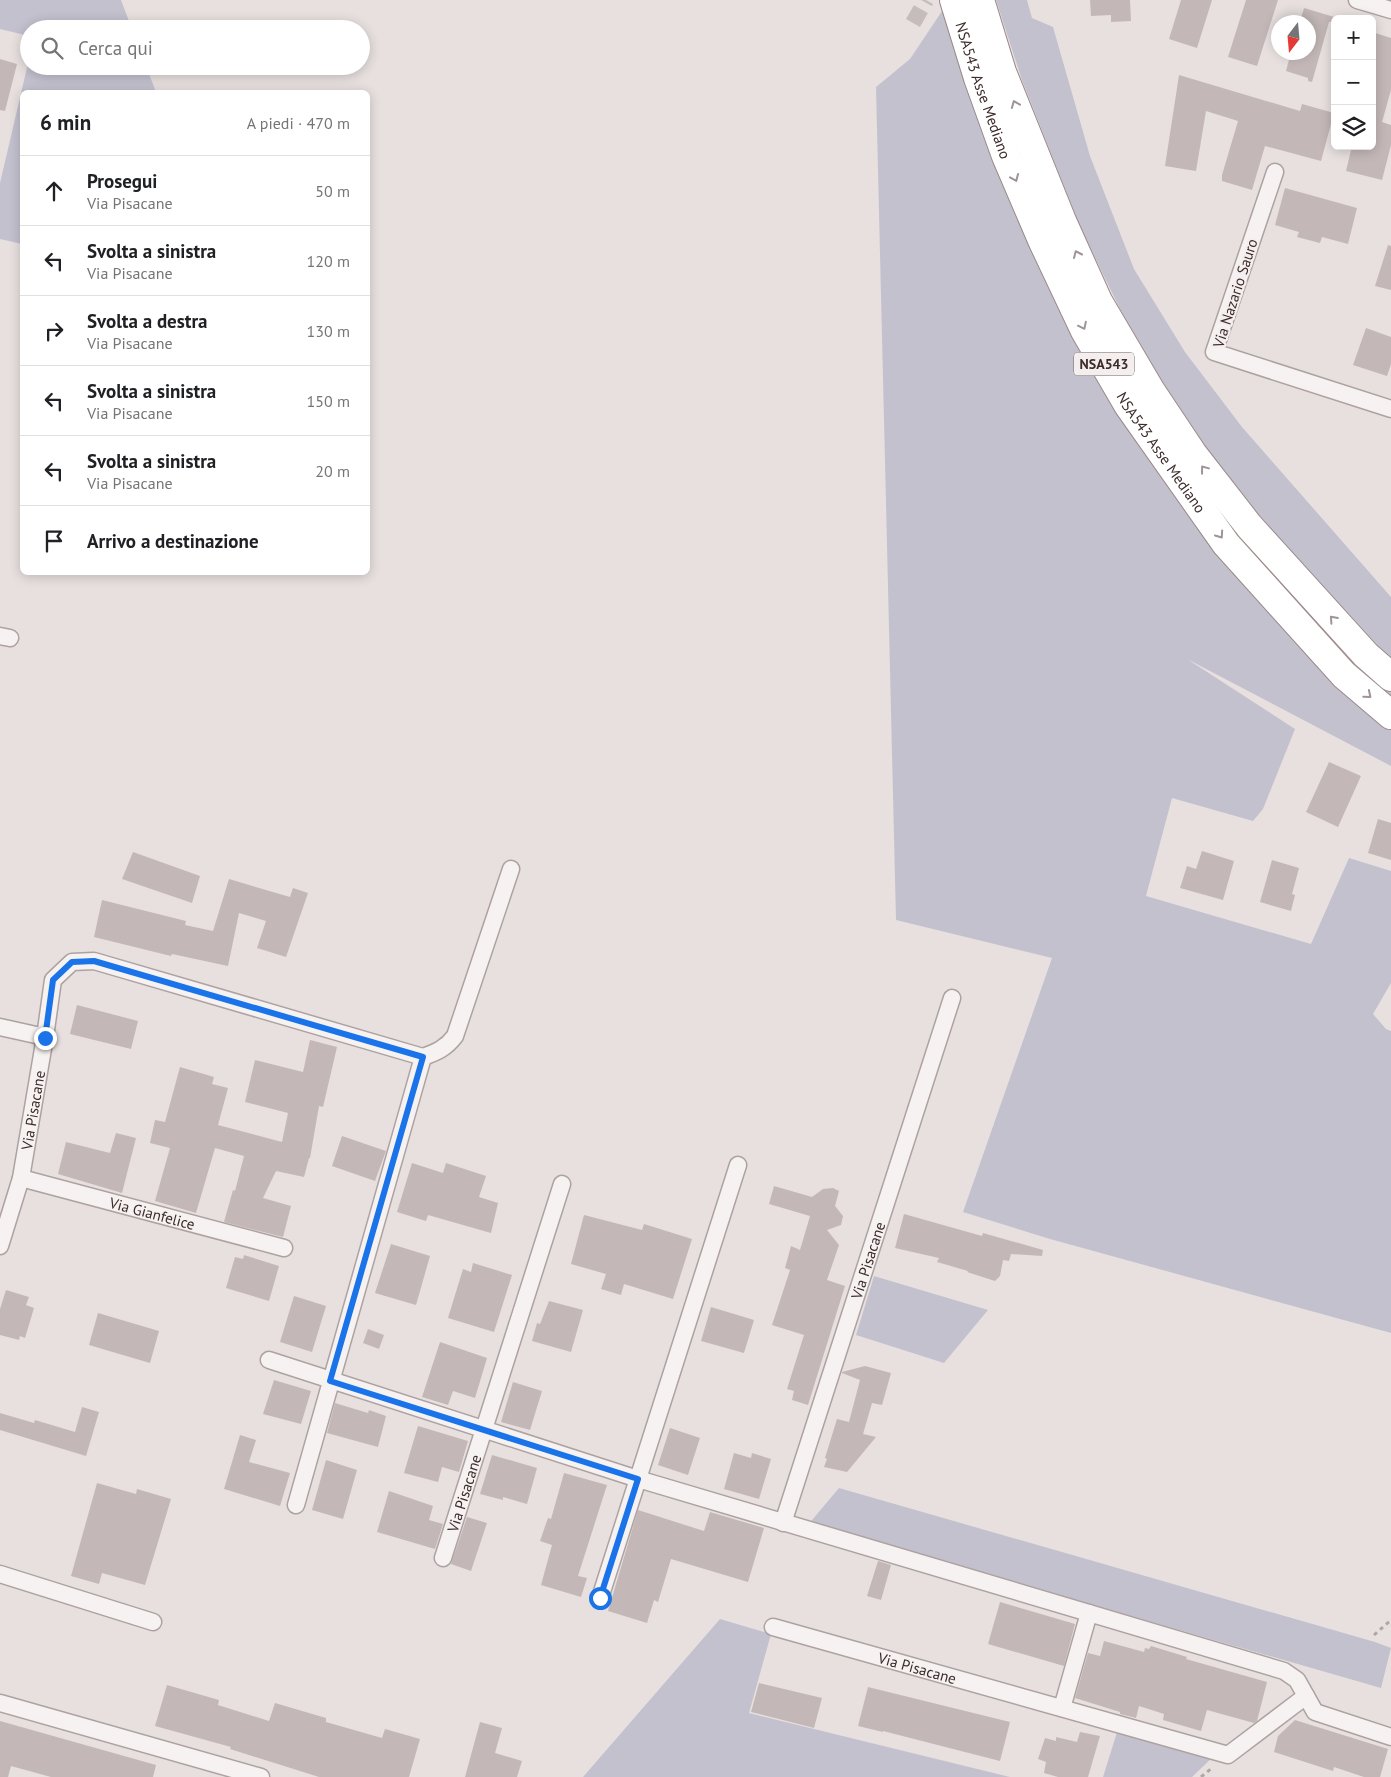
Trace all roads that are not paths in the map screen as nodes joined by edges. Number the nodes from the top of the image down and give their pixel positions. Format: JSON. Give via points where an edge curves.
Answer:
{"nodes":[{"id":1,"x":954,"y":0,"type":"edge"},
{"id":2,"x":980,"y":0,"type":"edge"},
{"id":3,"x":1357,"y":0,"type":"edge"},
{"id":4,"x":1391,"y":10,"type":"edge"},
{"id":5,"x":1275,"y":172,"type":"dead end"},
{"id":6,"x":1391,"y":409,"type":"edge"},
{"id":7,"x":1391,"y":677,"type":"edge"},
{"id":8,"x":1391,"y":715,"type":"edge"},
{"id":9,"x":512,"y":869,"type":"dead end"},
{"id":10,"x":952,"y":998,"type":"dead end"},
{"id":11,"x":0,"y":1027,"type":"edge"},
{"id":12,"x":45,"y":1038,"type":"junction"},
{"id":13,"x":423,"y":1057,"type":"junction"},
{"id":14,"x":738,"y":1165,"type":"dead end"},
{"id":15,"x":22,"y":1178,"type":"junction"},
{"id":16,"x":562,"y":1184,"type":"dead end"},
{"id":17,"x":7,"y":1198,"type":"edge"},
{"id":18,"x":0,"y":1246,"type":"edge"},
{"id":19,"x":284,"y":1248,"type":"dead end"},
{"id":20,"x":269,"y":1360,"type":"dead end"},
{"id":21,"x":330,"y":1381,"type":"junction"},
{"id":22,"x":484,"y":1430,"type":"junction"},
{"id":23,"x":638,"y":1479,"type":"junction"},
{"id":24,"x":296,"y":1505,"type":"dead end"},
{"id":25,"x":784,"y":1523,"type":"junction"},
{"id":26,"x":443,"y":1558,"type":"dead end"},
{"id":27,"x":0,"y":1574,"type":"edge"},
{"id":28,"x":600,"y":1598,"type":"dead end"},
{"id":29,"x":1089,"y":1614,"type":"junction"},
{"id":30,"x":153,"y":1622,"type":"dead end"},
{"id":31,"x":773,"y":1627,"type":"dead end"},
{"id":32,"x":1306,"y":1696,"type":"junction"},
{"id":33,"x":0,"y":1703,"type":"edge"},
{"id":34,"x":1062,"y":1708,"type":"junction"},
{"id":35,"x":1391,"y":1737,"type":"edge"},
{"id":36,"x":261,"y":1777,"type":"edge"}],
"edges":[{"from":1,"to":8,"type":"highway","name":"NSA543 Asse Mediano","number":"NSA543","one_way":true,"via":[[1006,156],[1042,240],[1085,331],[1128,405],[1226,544],[1344,676]]},
{"from":7,"to":2,"type":"highway","name":"NSA543 Asse Mediano","number":"NSA543","one_way":true,"via":[[1366,655],[1249,526],[1193,454],[1151,391],[1098,301],[1066,230],[1002,72]]},
{"from":3,"to":4,"type":"street"},
{"from":5,"to":6,"type":"street","name":"Via Nazario Sauro","via":[[1214,352]]},
{"from":9,"to":13,"type":"street","via":[[455,1036],[438,1052]]},
{"from":10,"to":25,"type":"street","name":"Via Pisacane"},
{"from":11,"to":12,"type":"street"},
{"from":12,"to":13,"type":"street","name":"Via Pisacane","via":[[53,980],[72,962],[94,961]]},
{"from":12,"to":15,"type":"street","name":"Via Pisacane"},
{"from":13,"to":21,"type":"street"},
{"from":14,"to":23,"type":"street"},
{"from":15,"to":17,"type":"street","name":"Via Pisacane"},
{"from":15,"to":19,"type":"street","name":"Via Gianfelice"},
{"from":16,"to":22,"type":"street","name":"Via Pisacane"},
{"from":17,"to":18,"type":"street","name":"Via Pisacane"},
{"from":20,"to":21,"type":"street"},
{"from":21,"to":22,"type":"street"},
{"from":21,"to":24,"type":"street"},
{"from":22,"to":23,"type":"street"},
{"from":22,"to":26,"type":"street","name":"Via Pisacane"},
{"from":23,"to":25,"type":"street"},
{"from":23,"to":28,"type":"street"},
{"from":25,"to":29,"type":"street"},
{"from":27,"to":30,"type":"street"},
{"from":29,"to":32,"type":"street","via":[[1284,1671],[1297,1680]]},
{"from":29,"to":34,"type":"street"},
{"from":31,"to":34,"type":"street","name":"Via Pisacane"},
{"from":32,"to":34,"type":"street","name":"Via Pisacane","via":[[1228,1755]]},
{"from":32,"to":35,"type":"street","via":[[1315,1712]]},
{"from":33,"to":36,"type":"street"}]}
